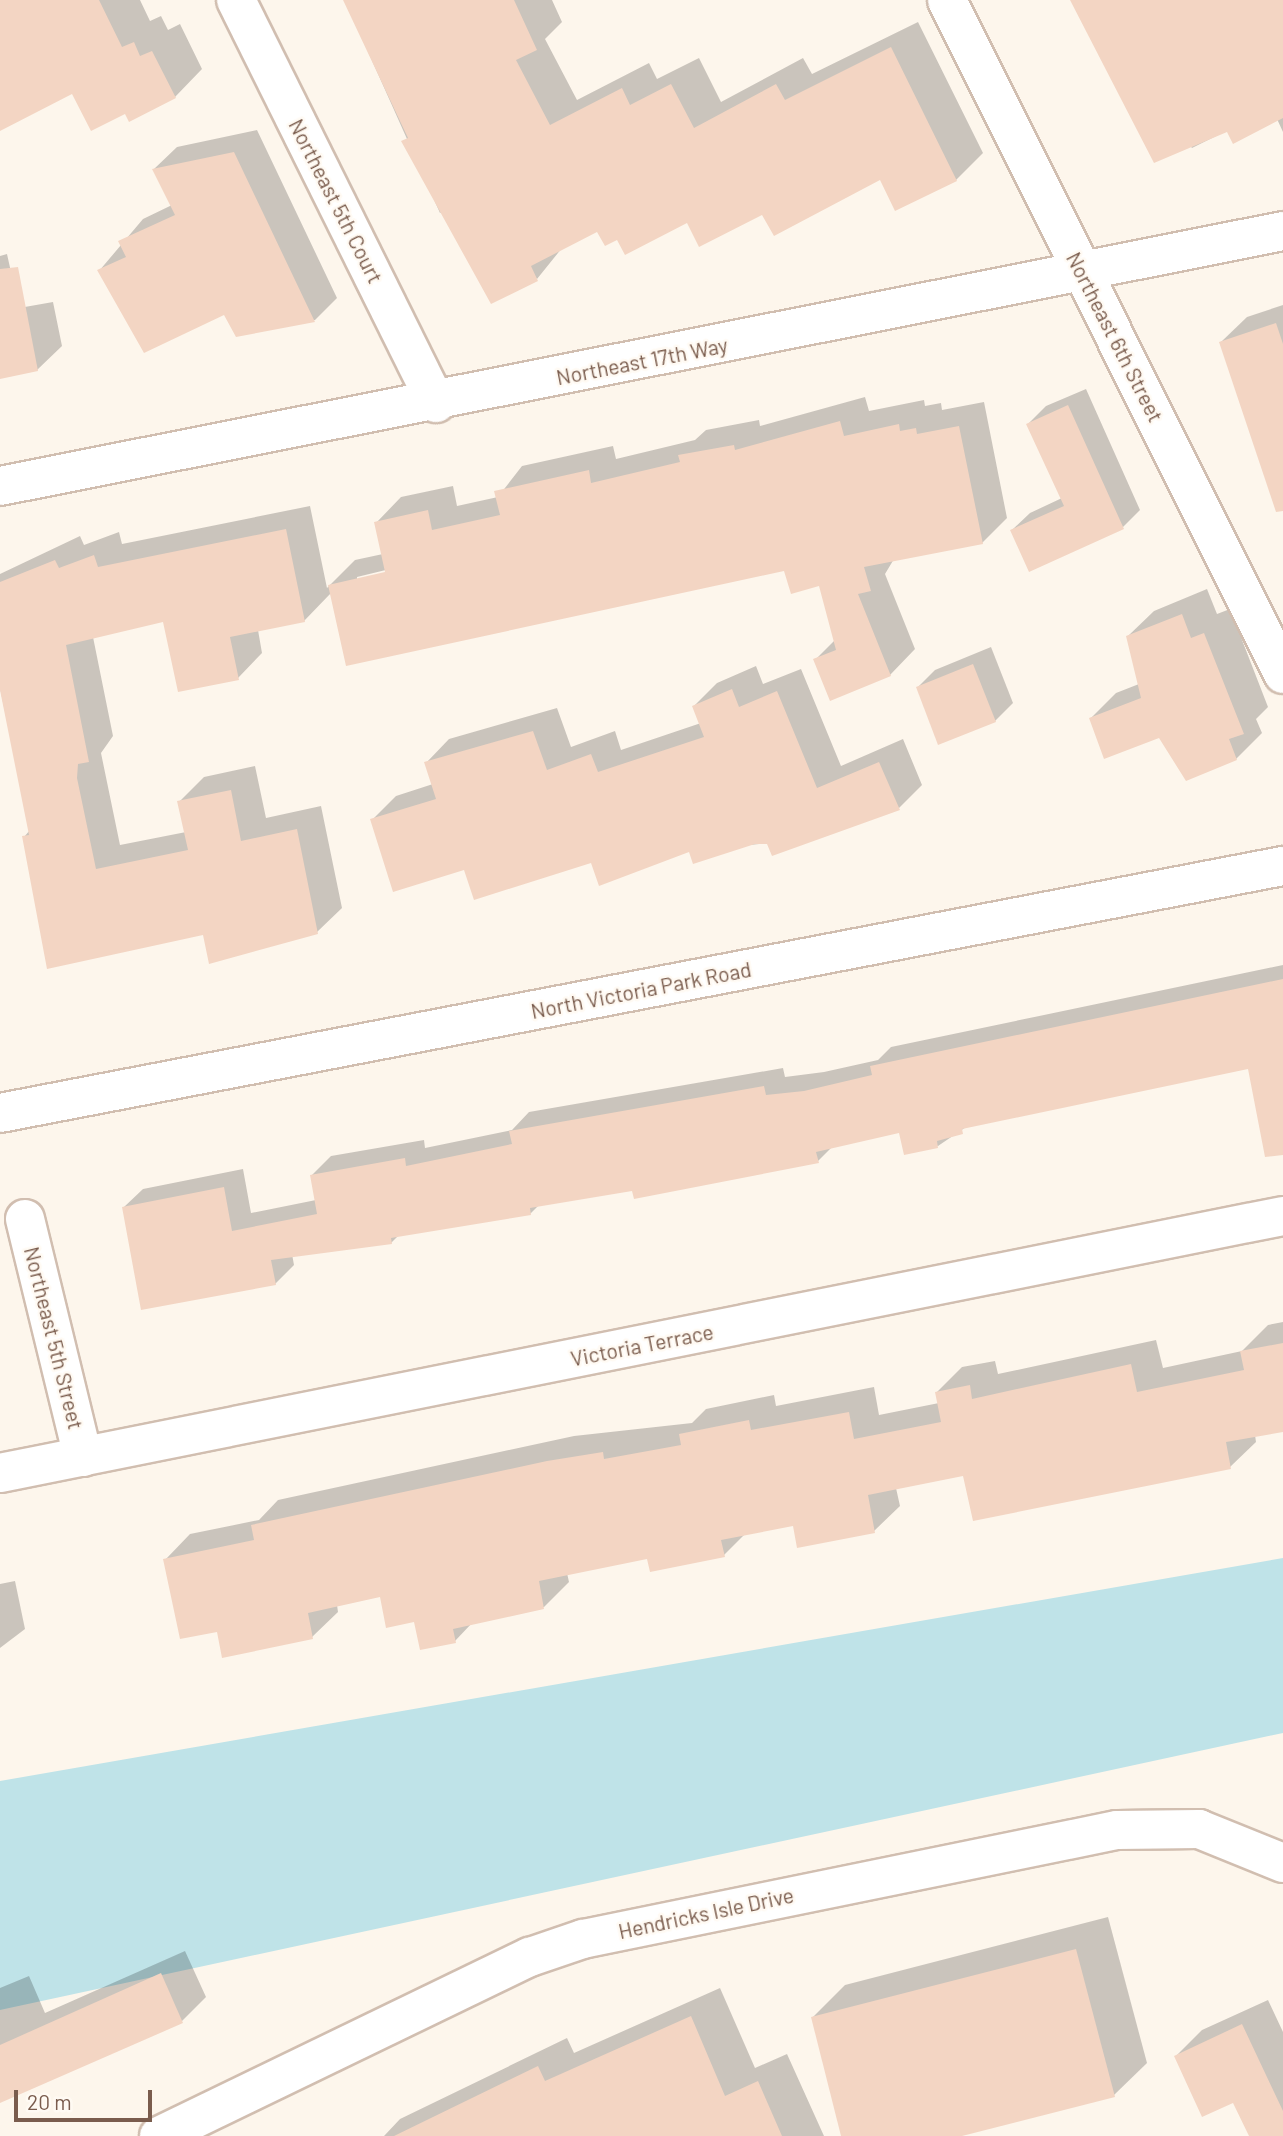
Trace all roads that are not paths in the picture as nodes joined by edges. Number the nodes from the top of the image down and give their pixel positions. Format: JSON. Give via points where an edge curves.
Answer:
{"nodes":[{"id":1,"x":236,"y":0,"type":"edge"},
{"id":2,"x":947,"y":0,"type":"edge"},
{"id":3,"x":1283,"y":231,"type":"edge"},
{"id":4,"x":1082,"y":271,"type":"junction"},
{"id":5,"x":436,"y":402,"type":"junction"},
{"id":6,"x":0,"y":486,"type":"edge"},
{"id":7,"x":1283,"y":674,"type":"edge"},
{"id":8,"x":1283,"y":866,"type":"edge"},
{"id":9,"x":1,"y":1109,"type":"edge"},
{"id":10,"x":1283,"y":1216,"type":"edge"},
{"id":11,"x":25,"y":1219,"type":"dead end"},
{"id":12,"x":83,"y":1457,"type":"junction"},
{"id":13,"x":0,"y":1473,"type":"edge"},
{"id":14,"x":1283,"y":1863,"type":"edge"},
{"id":15,"x":159,"y":2136,"type":"edge"}],
"edges":[{"from":1,"to":5,"type":"street","name":"Northeast 5th Court"},
{"from":2,"to":4,"type":"street","name":"Northeast 6th Street"},
{"from":3,"to":4,"type":"street","name":"Northeast 17th Way"},
{"from":4,"to":5,"type":"street","name":"Northeast 17th Way"},
{"from":4,"to":7,"type":"street","name":"Northeast 6th Street"},
{"from":5,"to":6,"type":"street","name":"Northeast 17th Way"},
{"from":8,"to":9,"type":"street","name":"North Victoria Park Road"},
{"from":10,"to":12,"type":"street","name":"Victoria Terrace"},
{"from":11,"to":12,"type":"street","name":"Northeast 5th Street"},
{"from":12,"to":13,"type":"street","name":"Victoria Terrace"},
{"from":14,"to":15,"type":"street","name":"Hendricks Isle Drive","via":[[1199,1829],[1128,1828],[583,1939],[530,1957]]}]}
